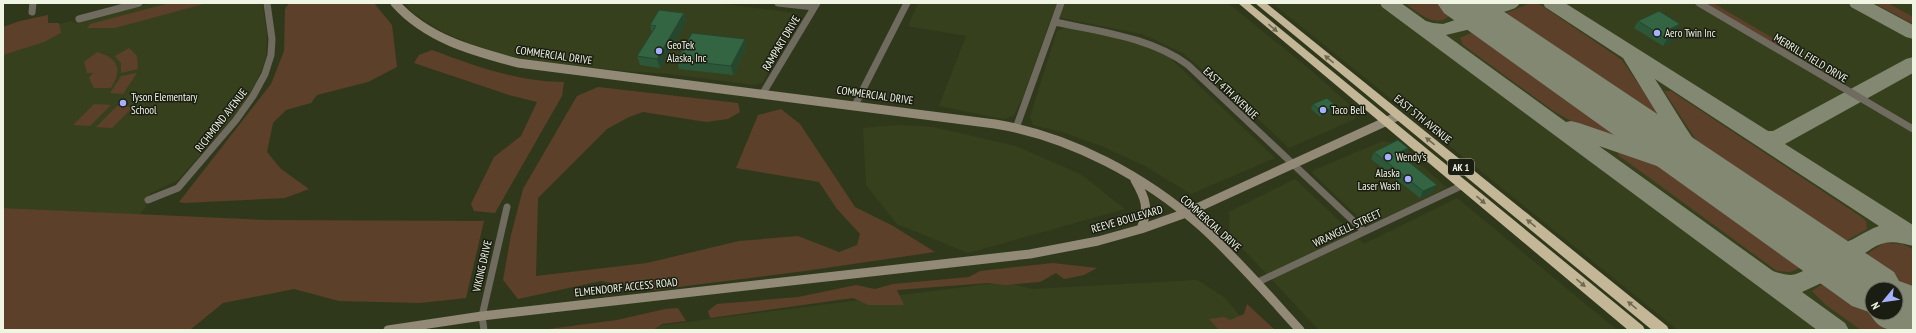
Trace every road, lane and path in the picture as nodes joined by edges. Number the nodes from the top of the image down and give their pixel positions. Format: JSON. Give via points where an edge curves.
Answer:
{"nodes":[{"id":1,"x":33,"y":3,"type":"edge"},
{"id":2,"x":139,"y":3,"type":"edge"},
{"id":3,"x":267,"y":3,"type":"edge"},
{"id":4,"x":394,"y":3,"type":"edge"},
{"id":5,"x":778,"y":3,"type":"edge"},
{"id":6,"x":907,"y":3,"type":"edge"},
{"id":7,"x":1061,"y":3,"type":"edge"},
{"id":8,"x":1243,"y":3,"type":"edge"},
{"id":9,"x":1260,"y":3,"type":"edge"},
{"id":10,"x":1699,"y":3,"type":"edge"},
{"id":11,"x":816,"y":5,"type":"edge"},
{"id":12,"x":32,"y":12,"type":"dead end"},
{"id":13,"x":79,"y":19,"type":"dead end"},
{"id":14,"x":1055,"y":22,"type":"junction"},
{"id":15,"x":762,"y":93,"type":"junction"},
{"id":16,"x":855,"y":105,"type":"junction"},
{"id":17,"x":1398,"y":116,"type":"junction"},
{"id":18,"x":1386,"y":122,"type":"junction"},
{"id":19,"x":1016,"y":128,"type":"junction"},
{"id":20,"x":1913,"y":129,"type":"edge"},
{"id":21,"x":1293,"y":164,"type":"junction"},
{"id":22,"x":1134,"y":179,"type":"junction"},
{"id":23,"x":1463,"y":185,"type":"junction"},
{"id":24,"x":148,"y":200,"type":"dead end"},
{"id":25,"x":506,"y":207,"type":"dead end"},
{"id":26,"x":1186,"y":214,"type":"junction"},
{"id":27,"x":1141,"y":229,"type":"junction"},
{"id":28,"x":1364,"y":231,"type":"junction"},
{"id":29,"x":843,"y":276,"type":"joint"},
{"id":30,"x":1256,"y":283,"type":"junction"},
{"id":31,"x":482,"y":316,"type":"junction"},
{"id":32,"x":388,"y":330,"type":"edge"},
{"id":33,"x":484,"y":330,"type":"edge"},
{"id":34,"x":1300,"y":330,"type":"edge"},
{"id":35,"x":1638,"y":330,"type":"edge"},
{"id":36,"x":1662,"y":330,"type":"edge"}],
"edges":[{"from":1,"to":12,"type":"street"},
{"from":2,"to":13,"type":"street"},
{"from":3,"to":24,"type":"street","name":"RICHMOND AVENUE","via":[[272,39],[270,55],[265,74],[253,96],[178,188]]},
{"from":4,"to":15,"type":"main road","name":"COMMERCIAL DRIVE","via":[[412,20],[443,39],[478,53],[518,63]]},
{"from":5,"to":11,"type":"street"},
{"from":6,"to":16,"type":"street"},
{"from":7,"to":14,"type":"street"},
{"from":8,"to":18,"type":"highway","number":"AK 1","one_way":true},
{"from":17,"to":9,"type":"highway","name":"EAST 5TH AVENUE","number":"AK 1","one_way":true},
{"from":10,"to":20,"type":"street","name":"MERRILL FIELD DRIVE"},
{"from":11,"to":15,"type":"street","name":"RAMPART DRIVE"},
{"from":14,"to":19,"type":"street"},
{"from":14,"to":21,"type":"street","name":"EAST 4TH AVENUE","via":[[1130,38],[1172,53]]},
{"from":15,"to":16,"type":"main road","name":"COMMERCIAL DRIVE"},
{"from":16,"to":19,"type":"main road","name":"COMMERCIAL DRIVE"},
{"from":17,"to":18,"type":"main road","name":"REEVE BOULEVARD"},
{"from":36,"to":17,"type":"highway","name":"EAST 5TH AVENUE","number":"AK 1","one_way":true},
{"from":18,"to":21,"type":"main road","name":"REEVE BOULEVARD"},
{"from":18,"to":23,"type":"highway","number":"AK 1"},
{"from":19,"to":22,"type":"main road","name":"COMMERCIAL DRIVE","via":[[1080,151]]},
{"from":21,"to":26,"type":"main road","name":"REEVE BOULEVARD"},
{"from":21,"to":28,"type":"street","name":"EAST 4TH AVENUE"},
{"from":22,"to":26,"type":"main road","name":"COMMERCIAL DRIVE"},
{"from":22,"to":27,"type":"main road","via":[[1146,201],[1146,218]]},
{"from":23,"to":28,"type":"street","name":"WRANGELL STREET"},
{"from":23,"to":35,"type":"highway","number":"AK 1","one_way":true},
{"from":25,"to":31,"type":"street","name":"VIKING DRIVE"},
{"from":26,"to":27,"type":"main road","name":"REEVE BOULEVARD"},
{"from":26,"to":30,"type":"main road","name":"COMMERCIAL DRIVE"},
{"from":27,"to":29,"type":"main road","name":"REEVE BOULEVARD","via":[[1098,241],[1030,254]]},
{"from":28,"to":30,"type":"street","name":"WRANGELL STREET"},
{"from":29,"to":31,"type":"main road","name":"ELMENDORF ACCESS ROAD"},
{"from":30,"to":34,"type":"main road","name":"COMMERCIAL DRIVE"},
{"from":31,"to":32,"type":"main road","name":"ELMENDORF ACCESS ROAD"},
{"from":31,"to":33,"type":"street","name":"VIKING DRIVE"}]}
